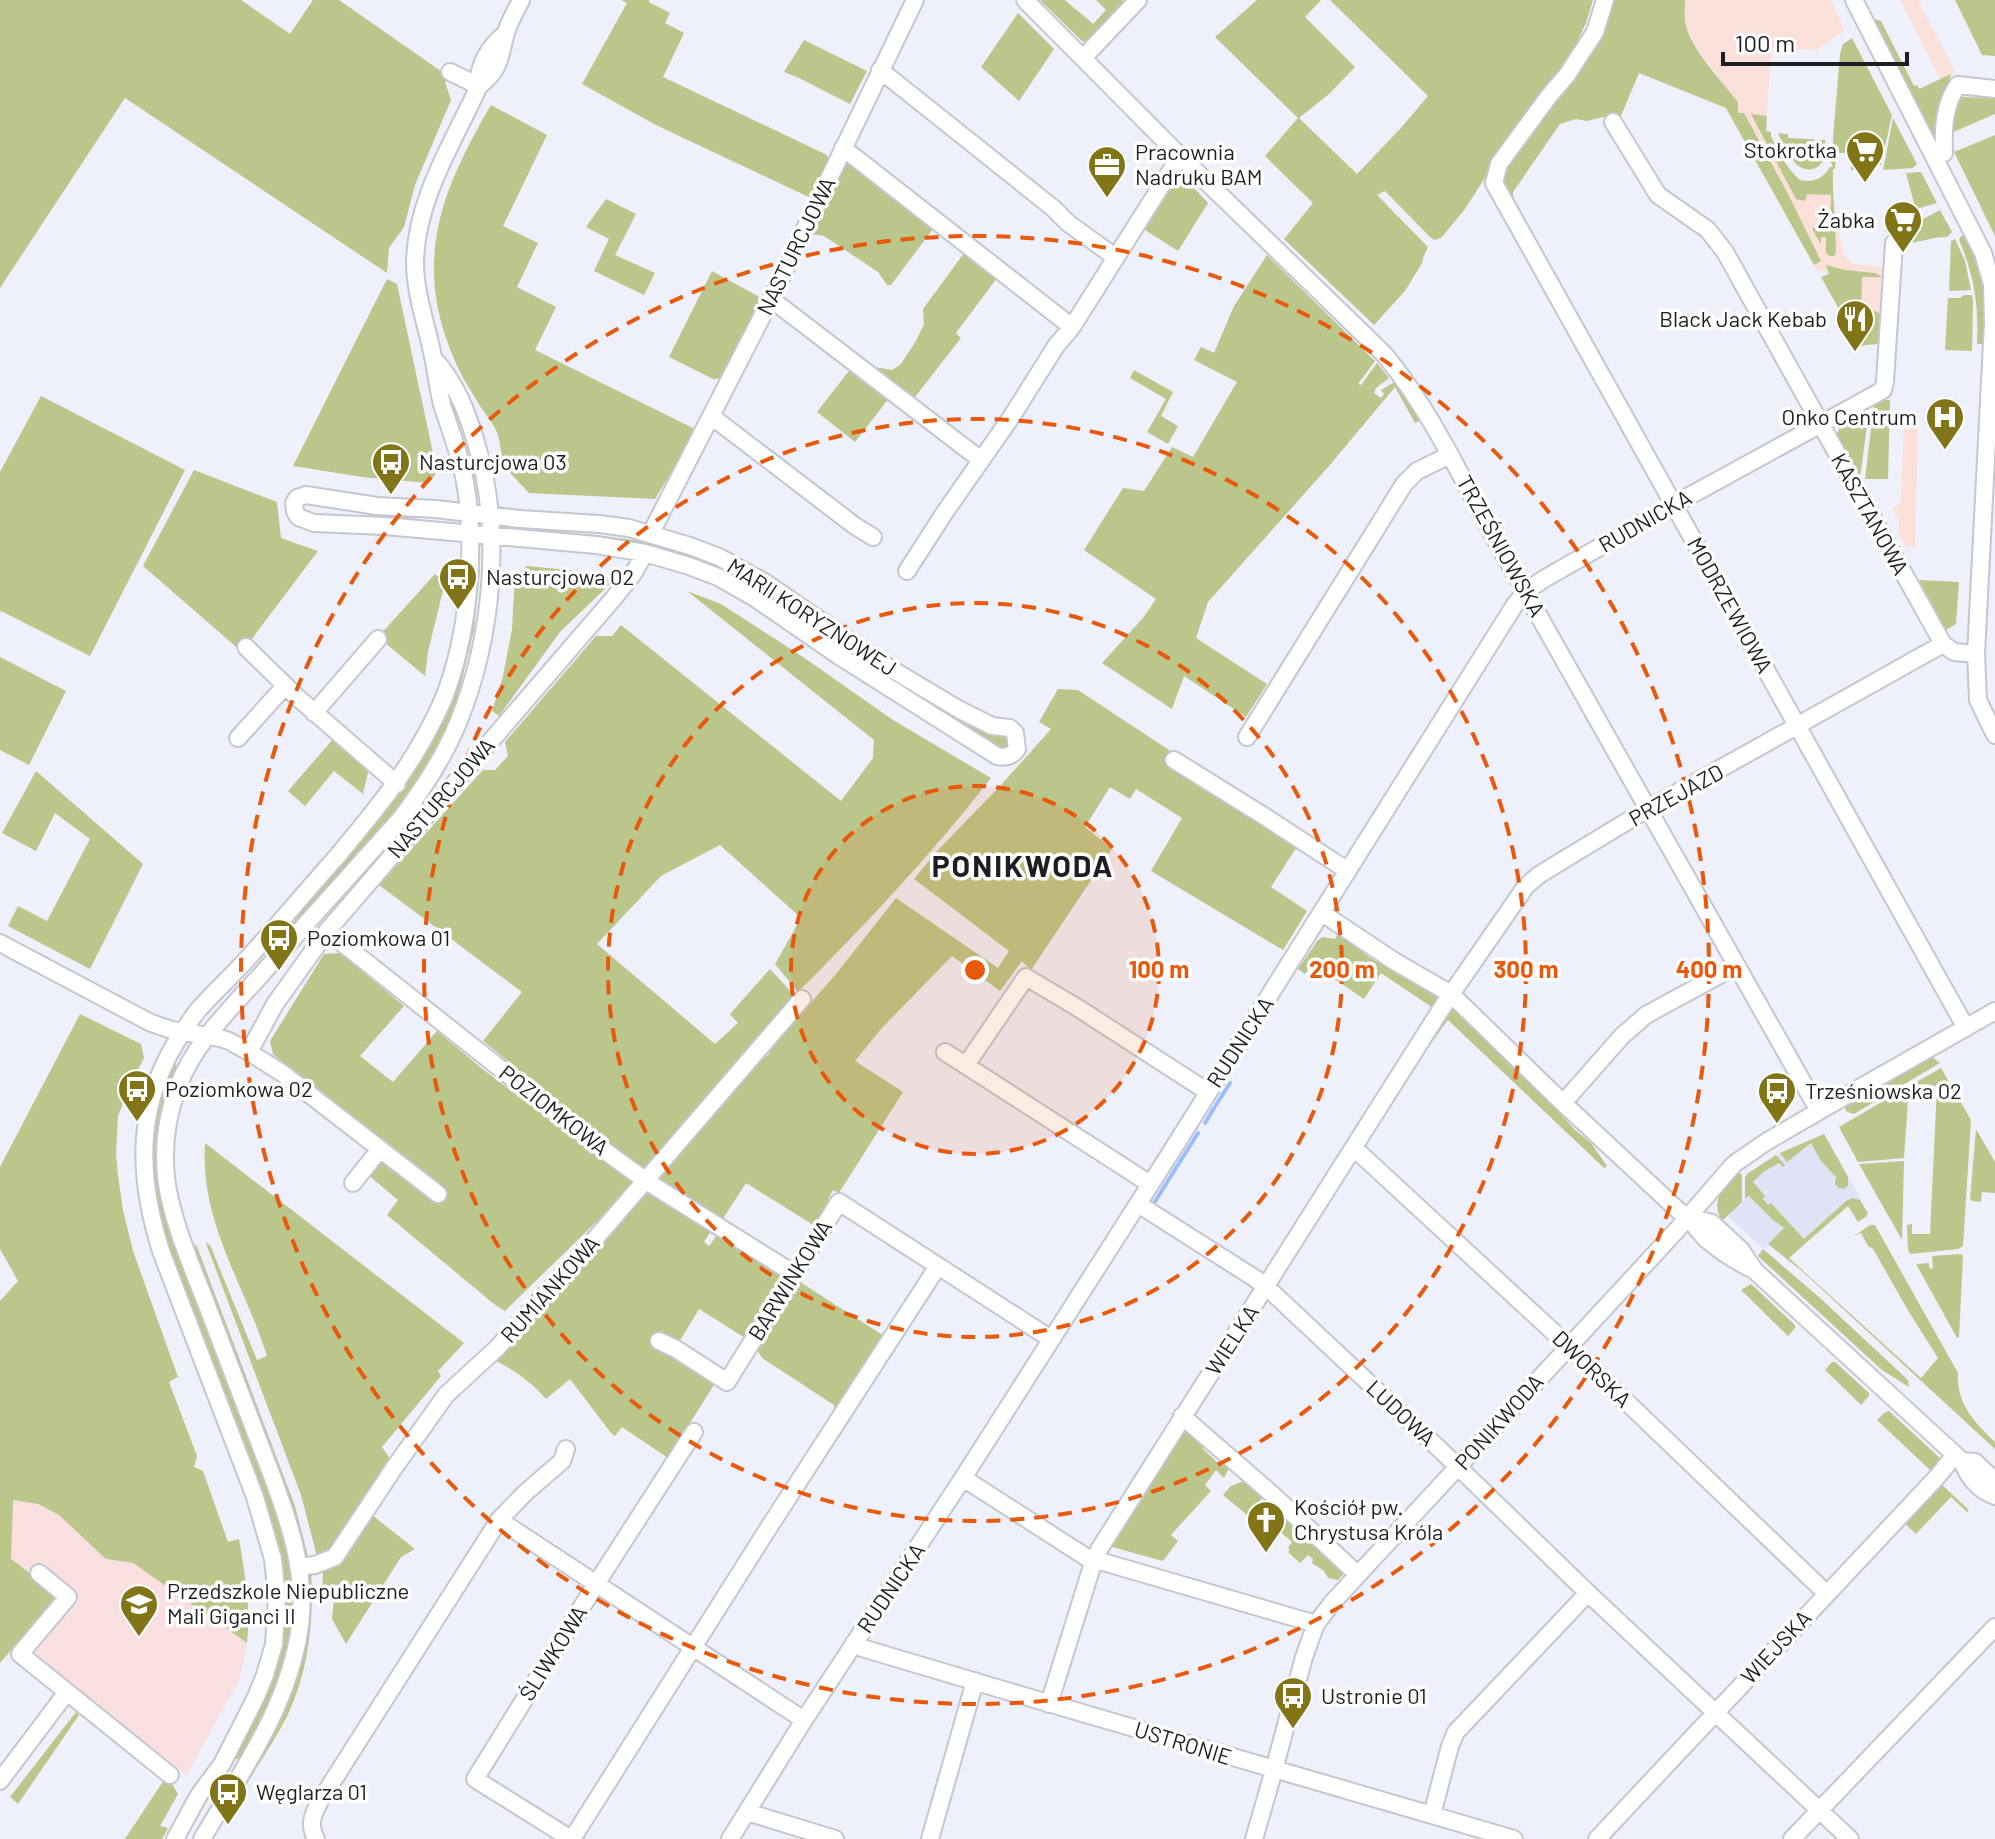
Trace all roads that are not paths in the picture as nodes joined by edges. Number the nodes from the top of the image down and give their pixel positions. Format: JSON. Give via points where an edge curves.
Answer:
{"nodes":[{"id":1,"x":521,"y":0,"type":"edge"},
{"id":2,"x":915,"y":0,"type":"edge"},
{"id":3,"x":1025,"y":0,"type":"edge"},
{"id":4,"x":1138,"y":0,"type":"edge"},
{"id":5,"x":1605,"y":0,"type":"edge"},
{"id":6,"x":1854,"y":0,"type":"edge"},
{"id":7,"x":1083,"y":58,"type":"junction"},
{"id":8,"x":880,"y":70,"type":"junction"},
{"id":9,"x":450,"y":72,"type":"dead end"},
{"id":10,"x":479,"y":86,"type":"junction"},
{"id":11,"x":1995,"y":89,"type":"edge"},
{"id":12,"x":1613,"y":122,"type":"dead end"},
{"id":13,"x":843,"y":148,"type":"junction"},
{"id":14,"x":1944,"y":153,"type":"dead end"},
{"id":15,"x":1180,"y":156,"type":"junction"},
{"id":16,"x":1894,"y":243,"type":"dead end"},
{"id":17,"x":1115,"y":257,"type":"junction"},
{"id":18,"x":771,"y":299,"type":"junction"},
{"id":19,"x":1072,"y":327,"type":"junction"},
{"id":20,"x":434,"y":359,"type":"junction"},
{"id":21,"x":711,"y":416,"type":"junction"},
{"id":22,"x":1820,"y":424,"type":"junction"},
{"id":23,"x":1450,"y":455,"type":"junction"},
{"id":24,"x":981,"y":460,"type":"junction"},
{"id":25,"x":1673,"y":505,"type":"junction"},
{"id":26,"x":469,"y":512,"type":"junction"},
{"id":27,"x":491,"y":516,"type":"junction"},
{"id":28,"x":651,"y":533,"type":"junction"},
{"id":29,"x":469,"y":534,"type":"junction"},
{"id":30,"x":492,"y":536,"type":"junction"},
{"id":31,"x":873,"y":537,"type":"dead end"},
{"id":32,"x":645,"y":553,"type":"junction"},
{"id":33,"x":907,"y":571,"type":"dead end"},
{"id":34,"x":1526,"y":591,"type":"junction"},
{"id":35,"x":378,"y":639,"type":"dead end"},
{"id":36,"x":1943,"y":644,"type":"junction"},
{"id":37,"x":246,"y":647,"type":"dead end"},
{"id":38,"x":1976,"y":654,"type":"junction"},
{"id":39,"x":285,"y":686,"type":"junction"},
{"id":40,"x":314,"y":713,"type":"junction"},
{"id":41,"x":1797,"y":727,"type":"junction"},
{"id":42,"x":1995,"y":735,"type":"edge"},
{"id":43,"x":1247,"y":737,"type":"dead end"},
{"id":44,"x":238,"y":738,"type":"dead end"},
{"id":45,"x":1174,"y":760,"type":"dead end"},
{"id":46,"x":397,"y":784,"type":"junction"},
{"id":47,"x":1648,"y":810,"type":"junction"},
{"id":48,"x":1348,"y":871,"type":"junction"},
{"id":49,"x":1322,"y":913,"type":"junction"},
{"id":50,"x":327,"y":931,"type":"junction"},
{"id":51,"x":0,"y":943,"type":"edge"},
{"id":52,"x":1736,"y":966,"type":"junction"},
{"id":53,"x":1451,"y":994,"type":"junction"},
{"id":54,"x":802,"y":999,"type":"dead end"},
{"id":55,"x":1995,"y":1011,"type":"edge"},
{"id":56,"x":1966,"y":1028,"type":"junction"},
{"id":57,"x":184,"y":1032,"type":"junction"},
{"id":58,"x":209,"y":1036,"type":"junction"},
{"id":59,"x":249,"y":1052,"type":"junction"},
{"id":60,"x":945,"y":1052,"type":"dead end"},
{"id":61,"x":966,"y":1065,"type":"junction"},
{"id":62,"x":1208,"y":1092,"type":"junction"},
{"id":63,"x":1563,"y":1103,"type":"junction"},
{"id":64,"x":1819,"y":1111,"type":"junction"},
{"id":65,"x":1354,"y":1148,"type":"junction"},
{"id":66,"x":380,"y":1149,"type":"junction"},
{"id":67,"x":646,"y":1181,"type":"junction"},
{"id":68,"x":353,"y":1183,"type":"dead end"},
{"id":69,"x":1150,"y":1184,"type":"junction"},
{"id":70,"x":438,"y":1194,"type":"dead end"},
{"id":71,"x":1138,"y":1204,"type":"junction"},
{"id":72,"x":1688,"y":1217,"type":"junction"},
{"id":73,"x":938,"y":1266,"type":"junction"},
{"id":74,"x":793,"y":1273,"type":"junction"},
{"id":75,"x":1266,"y":1287,"type":"junction"},
{"id":76,"x":1051,"y":1339,"type":"junction"},
{"id":77,"x":659,"y":1341,"type":"dead end"},
{"id":78,"x":1568,"y":1346,"type":"junction"},
{"id":79,"x":1182,"y":1416,"type":"junction"},
{"id":80,"x":694,"y":1432,"type":"dead end"},
{"id":81,"x":566,"y":1449,"type":"dead end"},
{"id":82,"x":1959,"y":1458,"type":"junction"},
{"id":83,"x":1457,"y":1467,"type":"junction"},
{"id":84,"x":963,"y":1478,"type":"junction"},
{"id":85,"x":1995,"y":1481,"type":"edge"},
{"id":86,"x":1995,"y":1496,"type":"edge"},
{"id":87,"x":499,"y":1520,"type":"junction"},
{"id":88,"x":1094,"y":1560,"type":"junction"},
{"id":89,"x":298,"y":1567,"type":"junction"},
{"id":90,"x":39,"y":1573,"type":"dead end"},
{"id":91,"x":1358,"y":1575,"type":"junction"},
{"id":92,"x":596,"y":1584,"type":"junction"},
{"id":93,"x":1588,"y":1593,"type":"junction"},
{"id":94,"x":1827,"y":1594,"type":"junction"},
{"id":95,"x":1316,"y":1624,"type":"junction"},
{"id":96,"x":1995,"y":1627,"type":"edge"},
{"id":97,"x":854,"y":1643,"type":"junction"},
{"id":98,"x":693,"y":1649,"type":"junction"},
{"id":99,"x":975,"y":1681,"type":"junction"},
{"id":100,"x":67,"y":1692,"type":"junction"},
{"id":101,"x":1049,"y":1704,"type":"junction"},
{"id":102,"x":1715,"y":1712,"type":"junction"},
{"id":103,"x":804,"y":1720,"type":"junction"},
{"id":104,"x":1274,"y":1770,"type":"junction"},
{"id":105,"x":170,"y":1775,"type":"dead end"},
{"id":106,"x":0,"y":1781,"type":"edge"},
{"id":107,"x":1820,"y":1809,"type":"junction"},
{"id":108,"x":747,"y":1812,"type":"junction"},
{"id":109,"x":1432,"y":1815,"type":"junction"},
{"id":110,"x":175,"y":1839,"type":"edge"},
{"id":111,"x":202,"y":1839,"type":"edge"},
{"id":112,"x":316,"y":1839,"type":"edge"},
{"id":113,"x":572,"y":1839,"type":"edge"},
{"id":114,"x":730,"y":1839,"type":"edge"},
{"id":115,"x":835,"y":1839,"type":"edge"},
{"id":116,"x":930,"y":1839,"type":"edge"},
{"id":117,"x":1254,"y":1839,"type":"edge"},
{"id":118,"x":1514,"y":1839,"type":"edge"},
{"id":119,"x":1597,"y":1839,"type":"edge"},
{"id":120,"x":1792,"y":1839,"type":"edge"},
{"id":121,"x":1850,"y":1839,"type":"edge"}],
"edges":[{"from":1,"to":10,"type":"street","via":[[499,61]]},
{"from":2,"to":8,"type":"street","name":"NASTURCJOWA"},
{"from":3,"to":7,"type":"street","name":"TRZEŚNIOWSKA"},
{"from":4,"to":7,"type":"street"},
{"from":5,"to":25,"type":"street","name":"MODRZEWIOWA","via":[[1595,32],[1499,164],[1494,183]]},
{"from":6,"to":38,"type":"street","via":[[1983,253],[1992,284]]},
{"from":7,"to":15,"type":"street","name":"TRZEŚNIOWSKA"},
{"from":8,"to":13,"type":"street","name":"NASTURCJOWA"},
{"from":8,"to":17,"type":"street"},
{"from":9,"to":10,"type":"street"},
{"from":10,"to":20,"type":"street","via":[[437,175],[417,245],[419,303]]},
{"from":11,"to":14,"type":"street","via":[[1958,85],[1943,129]]},
{"from":12,"to":22,"type":"street","name":"KASZTANOWA","via":[[1658,195],[1708,230],[1725,252]]},
{"from":13,"to":18,"type":"street","name":"NASTURCJOWA"},
{"from":13,"to":19,"type":"street"},
{"from":15,"to":17,"type":"street"},
{"from":15,"to":23,"type":"street","name":"TRZEŚNIOWSKA","via":[[1384,354]]},
{"from":16,"to":22,"type":"street","name":"RUDNICKA","via":[[1883,390]]},
{"from":17,"to":19,"type":"street"},
{"from":18,"to":21,"type":"street","name":"NASTURCJOWA"},
{"from":18,"to":24,"type":"street"},
{"from":19,"to":24,"type":"street"},
{"from":20,"to":26,"type":"street"},
{"from":20,"to":27,"type":"street","via":[[467,412]]},
{"from":21,"to":28,"type":"street","name":"NASTURCJOWA"},
{"from":21,"to":31,"type":"street"},
{"from":22,"to":25,"type":"street","name":"RUDNICKA"},
{"from":22,"to":36,"type":"street","name":"KASZTANOWA"},
{"from":23,"to":34,"type":"street","name":"TRZEŚNIOWSKA"},
{"from":23,"to":43,"type":"street","via":[[1417,471],[1404,484]]},
{"from":24,"to":33,"type":"street"},
{"from":25,"to":34,"type":"street","name":"RUDNICKA"},
{"from":25,"to":41,"type":"street","name":"MODRZEWIOWA"},
{"from":26,"to":27,"type":"street","name":"MARII KORYZNOWEJ"},
{"from":26,"to":29,"type":"street"},
{"from":26,"to":29,"type":"street","name":"MARII KORYZNOWEJ","via":[[306,495],[294,503],[298,517],[307,522]]},
{"from":27,"to":28,"type":"street","name":"MARII KORYZNOWEJ"},
{"from":27,"to":30,"type":"street"},
{"from":28,"to":32,"type":"street","name":"MARII KORYZNOWEJ","via":[[719,557],[766,583],[960,710],[992,726],[1010,728],[1017,749],[1000,757],[755,598],[703,571]]},
{"from":29,"to":30,"type":"street","name":"MARII KORYZNOWEJ"},
{"from":29,"to":46,"type":"street","via":[[469,587],[457,657],[428,732]]},
{"from":30,"to":32,"type":"street","name":"MARII KORYZNOWEJ"},
{"from":30,"to":58,"type":"street","via":[[479,658],[459,721],[437,764],[401,818]]},
{"from":32,"to":50,"type":"street","name":"NASTURCJOWA","via":[[613,599]]},
{"from":34,"to":47,"type":"street","name":"TRZEŚNIOWSKA"},
{"from":34,"to":48,"type":"street","name":"RUDNICKA"},
{"from":35,"to":40,"type":"street"},
{"from":36,"to":38,"type":"street","via":[[1954,652]]},
{"from":36,"to":41,"type":"street","name":"PRZEJAZD"},
{"from":37,"to":39,"type":"street"},
{"from":38,"to":42,"type":"street","via":[[1978,700]]},
{"from":39,"to":40,"type":"street"},
{"from":39,"to":44,"type":"street"},
{"from":40,"to":46,"type":"street"},
{"from":41,"to":47,"type":"street","name":"PRZEJAZD"},
{"from":41,"to":56,"type":"street","name":"MODRZEWIOWA"},
{"from":45,"to":48,"type":"street"},
{"from":46,"to":57,"type":"street"},
{"from":47,"to":52,"type":"street","name":"TRZEŚNIOWSKA"},
{"from":47,"to":53,"type":"street","name":"PRZEJAZD","via":[[1532,880]]},
{"from":48,"to":49,"type":"street","name":"RUDNICKA"},
{"from":49,"to":53,"type":"street"},
{"from":49,"to":62,"type":"street","name":"RUDNICKA"},
{"from":50,"to":59,"type":"street","name":"NASTURCJOWA","via":[[275,1004]]},
{"from":50,"to":67,"type":"street","name":"POZIOMKOWA"},
{"from":51,"to":57,"type":"street","via":[[151,1023]]},
{"from":52,"to":63,"type":"street","via":[[1646,1015]]},
{"from":52,"to":64,"type":"street","name":"TRZEŚNIOWSKA"},
{"from":53,"to":63,"type":"street"},
{"from":53,"to":65,"type":"street","name":"WIELKA"},
{"from":54,"to":67,"type":"street","name":"RUMIANKOWA"},
{"from":55,"to":56,"type":"street","name":"PONIKWODA"},
{"from":56,"to":64,"type":"street","name":"PONIKWODA"},
{"from":57,"to":58,"type":"street"},
{"from":57,"to":110,"type":"street","via":[[166,1061],[149,1107],[145,1189],[162,1254],[267,1533],[277,1597],[274,1644],[256,1697]]},
{"from":58,"to":59,"type":"street"},
{"from":58,"to":89,"type":"street","via":[[177,1089],[167,1130],[166,1179],[193,1271],[279,1497]]},
{"from":59,"to":66,"type":"street"},
{"from":60,"to":61,"type":"street"},
{"from":61,"to":62,"type":"street","via":[[1026,977]]},
{"from":61,"to":69,"type":"street"},
{"from":62,"to":69,"type":"street","name":"RUDNICKA"},
{"from":63,"to":72,"type":"street"},
{"from":64,"to":72,"type":"street","name":"PONIKWODA","via":[[1734,1164]]},
{"from":65,"to":75,"type":"street","name":"WIELKA"},
{"from":65,"to":78,"type":"street","name":"DWORSKA"},
{"from":66,"to":68,"type":"street"},
{"from":66,"to":70,"type":"street"},
{"from":67,"to":74,"type":"street","name":"POZIOMKOWA"},
{"from":67,"to":89,"type":"street","name":"RUMIANKOWA","via":[[497,1348],[446,1395],[335,1557]]},
{"from":69,"to":71,"type":"street","name":"RUDNICKA"},
{"from":71,"to":75,"type":"street","name":"LUDOWA"},
{"from":71,"to":76,"type":"street","name":"RUDNICKA"},
{"from":72,"to":78,"type":"street","name":"PONIKWODA"},
{"from":72,"to":82,"type":"street","via":[[1712,1223],[1754,1270]]},
{"from":73,"to":74,"type":"street","name":"BARWINKOWA","via":[[839,1202]]},
{"from":73,"to":76,"type":"street","name":"BARWINKOWA"},
{"from":73,"to":98,"type":"street"},
{"from":74,"to":77,"type":"street","name":"BARWINKOWA","via":[[727,1382]]},
{"from":75,"to":79,"type":"street","name":"WIELKA"},
{"from":75,"to":83,"type":"street","name":"LUDOWA"},
{"from":76,"to":84,"type":"street","name":"RUDNICKA"},
{"from":78,"to":83,"type":"street","name":"PONIKWODA"},
{"from":78,"to":94,"type":"street","name":"DWORSKA"},
{"from":79,"to":88,"type":"street","name":"WIELKA"},
{"from":79,"to":91,"type":"street"},
{"from":80,"to":92,"type":"street","name":"ŚLIWKOWA"},
{"from":81,"to":87,"type":"street","via":[[562,1461]]},
{"from":82,"to":85,"type":"street","via":[[1975,1462]]},
{"from":82,"to":86,"type":"street","via":[[1968,1475]]},
{"from":82,"to":94,"type":"street","name":"WIEJSKA"},
{"from":83,"to":91,"type":"street","name":"PONIKWODA"},
{"from":83,"to":93,"type":"street","name":"LUDOWA"},
{"from":84,"to":88,"type":"street"},
{"from":84,"to":97,"type":"street","name":"RUDNICKA"},
{"from":87,"to":92,"type":"street"},
{"from":87,"to":112,"type":"street","via":[[320,1801],[311,1827]]},
{"from":88,"to":95,"type":"street"},
{"from":88,"to":101,"type":"street","name":"WIELKA"},
{"from":89,"to":111,"type":"street","via":[[300,1624],[287,1685]]},
{"from":90,"to":100,"type":"street","via":[[68,1597],[20,1654]]},
{"from":91,"to":95,"type":"street","name":"PONIKWODA"},
{"from":92,"to":98,"type":"street"},
{"from":92,"to":113,"type":"street","name":"ŚLIWKOWA","via":[[475,1779]]},
{"from":93,"to":102,"type":"street","name":"LUDOWA"},
{"from":93,"to":109,"type":"street","via":[[1456,1732]]},
{"from":94,"to":102,"type":"street","name":"WIEJSKA"},
{"from":95,"to":104,"type":"street","name":"PONIKWODA"},
{"from":96,"to":107,"type":"street"},
{"from":97,"to":99,"type":"street","name":"USTRONIE"},
{"from":97,"to":103,"type":"street","name":"RUDNICKA"},
{"from":98,"to":103,"type":"street"},
{"from":98,"to":113,"type":"street"},
{"from":99,"to":101,"type":"street","name":"USTRONIE"},
{"from":99,"to":116,"type":"street"},
{"from":100,"to":105,"type":"street"},
{"from":100,"to":106,"type":"street"},
{"from":101,"to":104,"type":"street","name":"USTRONIE"},
{"from":102,"to":107,"type":"street","name":"LUDOWA"},
{"from":102,"to":119,"type":"street","name":"WIEJSKA"},
{"from":103,"to":108,"type":"street","name":"RUDNICKA"},
{"from":104,"to":109,"type":"street","name":"USTRONIE"},
{"from":104,"to":117,"type":"street","name":"PONIKWODA"},
{"from":107,"to":120,"type":"street"},
{"from":107,"to":121,"type":"street","name":"LUDOWA"},
{"from":108,"to":114,"type":"street","name":"RUDNICKA"},
{"from":108,"to":115,"type":"street"},
{"from":109,"to":118,"type":"street","name":"USTRONIE"}]}
